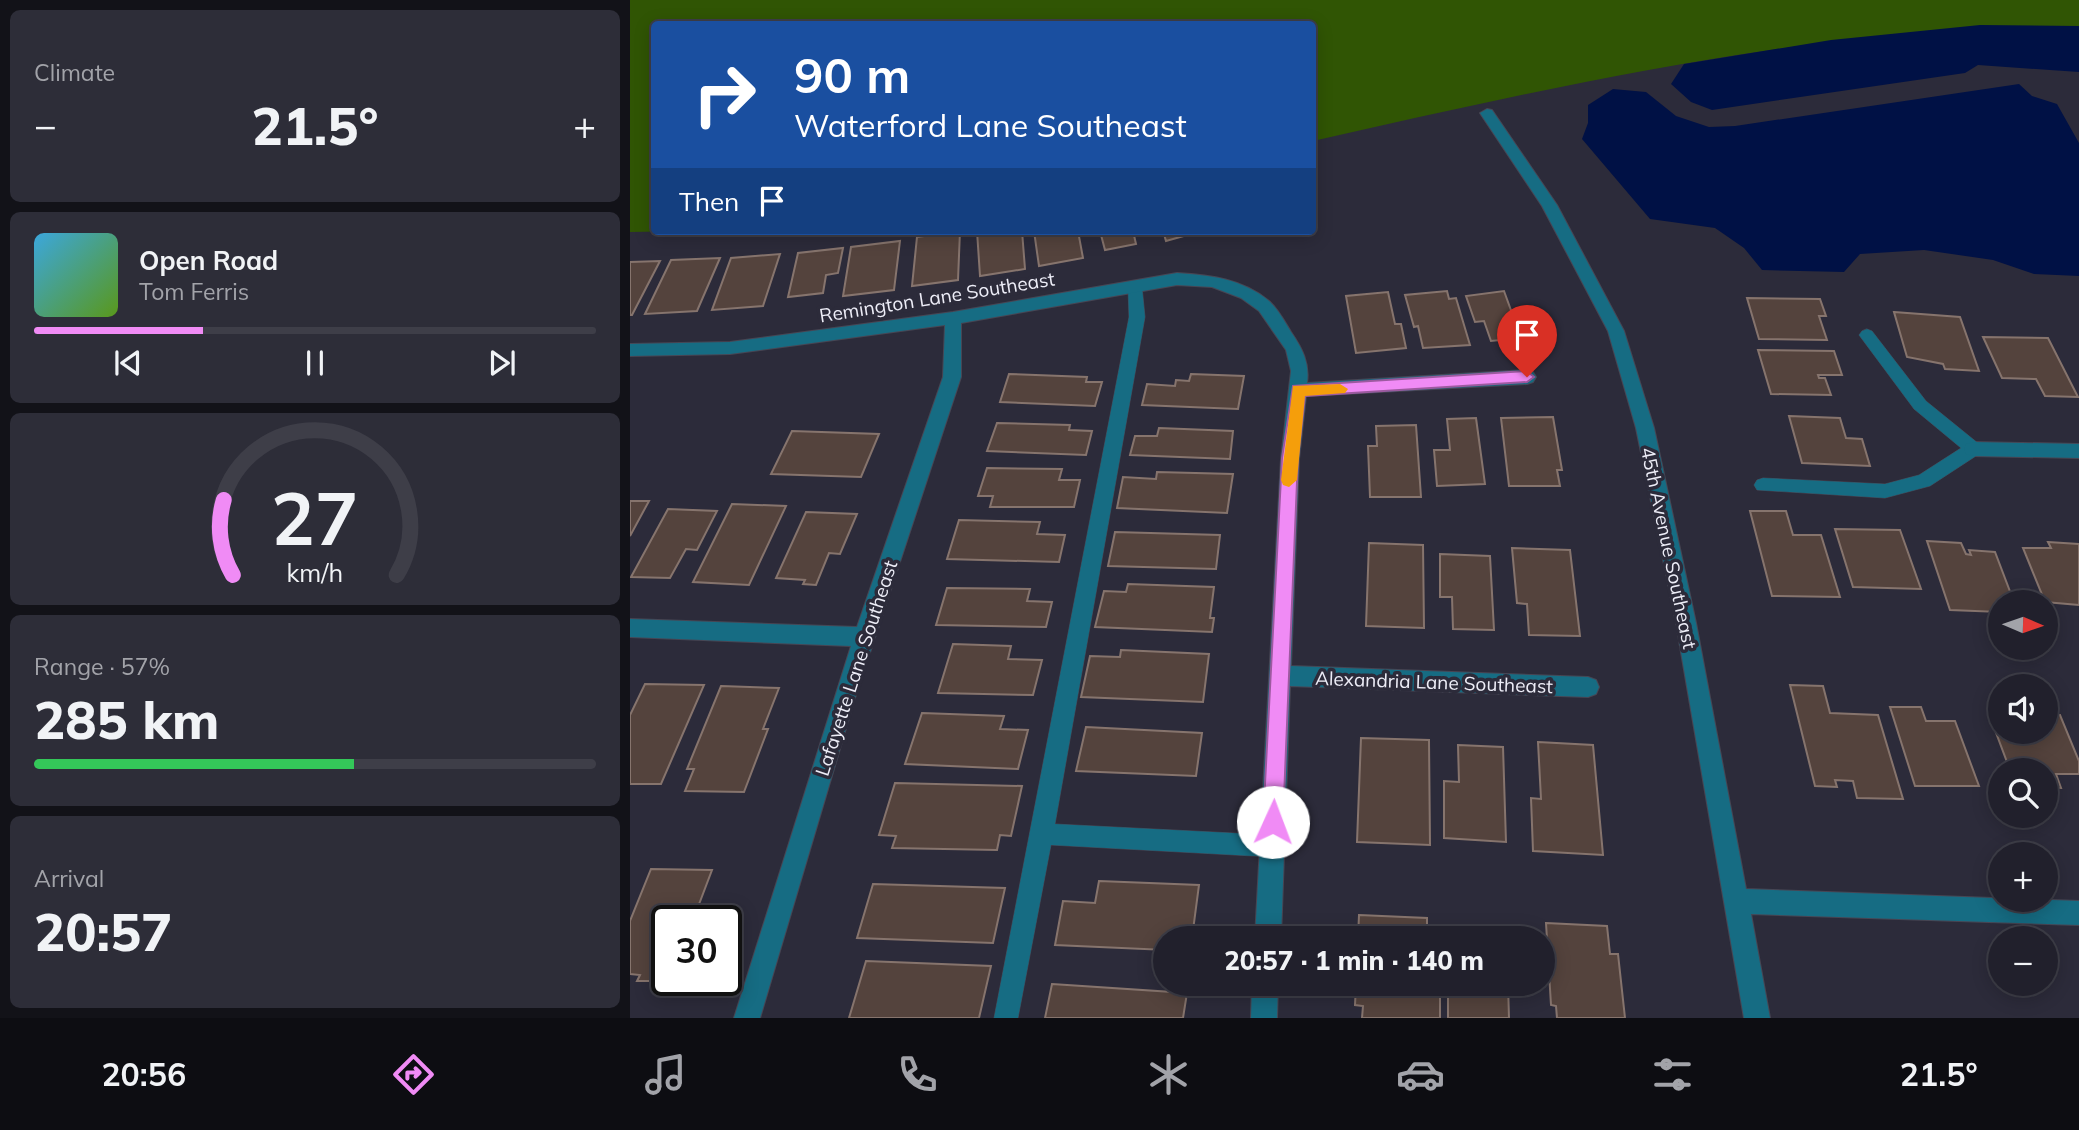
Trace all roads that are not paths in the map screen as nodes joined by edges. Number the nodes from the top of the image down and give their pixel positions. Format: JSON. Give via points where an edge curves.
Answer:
{"nodes":[{"id":1,"x":1487,"y":113,"type":"dead end"},
{"id":2,"x":1135,"y":287,"type":"junction"},
{"id":3,"x":953,"y":318,"type":"junction"},
{"id":4,"x":1867,"y":335,"type":"dead end"},
{"id":5,"x":630,"y":349,"type":"edge"},
{"id":6,"x":1527,"y":377,"type":"dead end"},
{"id":7,"x":1298,"y":390,"type":"junction"},
{"id":8,"x":1973,"y":449,"type":"junction"},
{"id":9,"x":2079,"y":451,"type":"edge"},
{"id":10,"x":1763,"y":485,"type":"dead end"},
{"id":11,"x":630,"y":628,"type":"edge"},
{"id":12,"x":866,"y":636,"type":"junction"},
{"id":13,"x":1280,"y":676,"type":"junction"},
{"id":14,"x":1588,"y":687,"type":"dead end"},
{"id":15,"x":1041,"y":834,"type":"junction"},
{"id":16,"x":1272,"y":846,"type":"junction"},
{"id":17,"x":1736,"y":901,"type":"junction"},
{"id":18,"x":2079,"y":913,"type":"edge"},
{"id":19,"x":1269,"y":926,"type":"edge"},
{"id":20,"x":1265,"y":996,"type":"edge"},
{"id":21,"x":747,"y":1018,"type":"edge"},
{"id":22,"x":1006,"y":1018,"type":"edge"},
{"id":23,"x":1264,"y":1018,"type":"edge"},
{"id":24,"x":1757,"y":1018,"type":"edge"}],
"edges":[{"from":1,"to":17,"type":"street","name":"45th Avenue Southeast","via":[[1549,205],[1616,331],[1645,428]]},
{"from":2,"to":3,"type":"street","name":"Remington Lane Southeast"},
{"from":2,"to":7,"type":"street","name":"Remington Lane Southeast","via":[[1196,278],[1247,294],[1265,307],[1294,349],[1300,371]]},
{"from":2,"to":15,"type":"lane","via":[[1137,317]]},
{"from":3,"to":5,"type":"street","name":"Remington Lane Southeast","via":[[730,348]]},
{"from":3,"to":12,"type":"street","name":"Lafayette Lane Southeast","via":[[952,377]]},
{"from":4,"to":8,"type":"lane","via":[[1920,405]]},
{"from":6,"to":7,"type":"street"},
{"from":7,"to":13,"type":"street","via":[[1290,458]]},
{"from":8,"to":9,"type":"street"},
{"from":8,"to":10,"type":"lane","via":[[1924,481],[1885,491]]},
{"from":11,"to":12,"type":"street"},
{"from":12,"to":21,"type":"street","name":"Lafayette Lane Southeast"},
{"from":13,"to":14,"type":"street","name":"Alexandria Lane Southeast"},
{"from":13,"to":16,"type":"street"},
{"from":15,"to":16,"type":"lane"},
{"from":15,"to":22,"type":"lane"},
{"from":16,"to":19,"type":"street"},
{"from":17,"to":18,"type":"street"},
{"from":17,"to":24,"type":"street","name":"45th Avenue Southeast"},
{"from":20,"to":23,"type":"street"}]}
